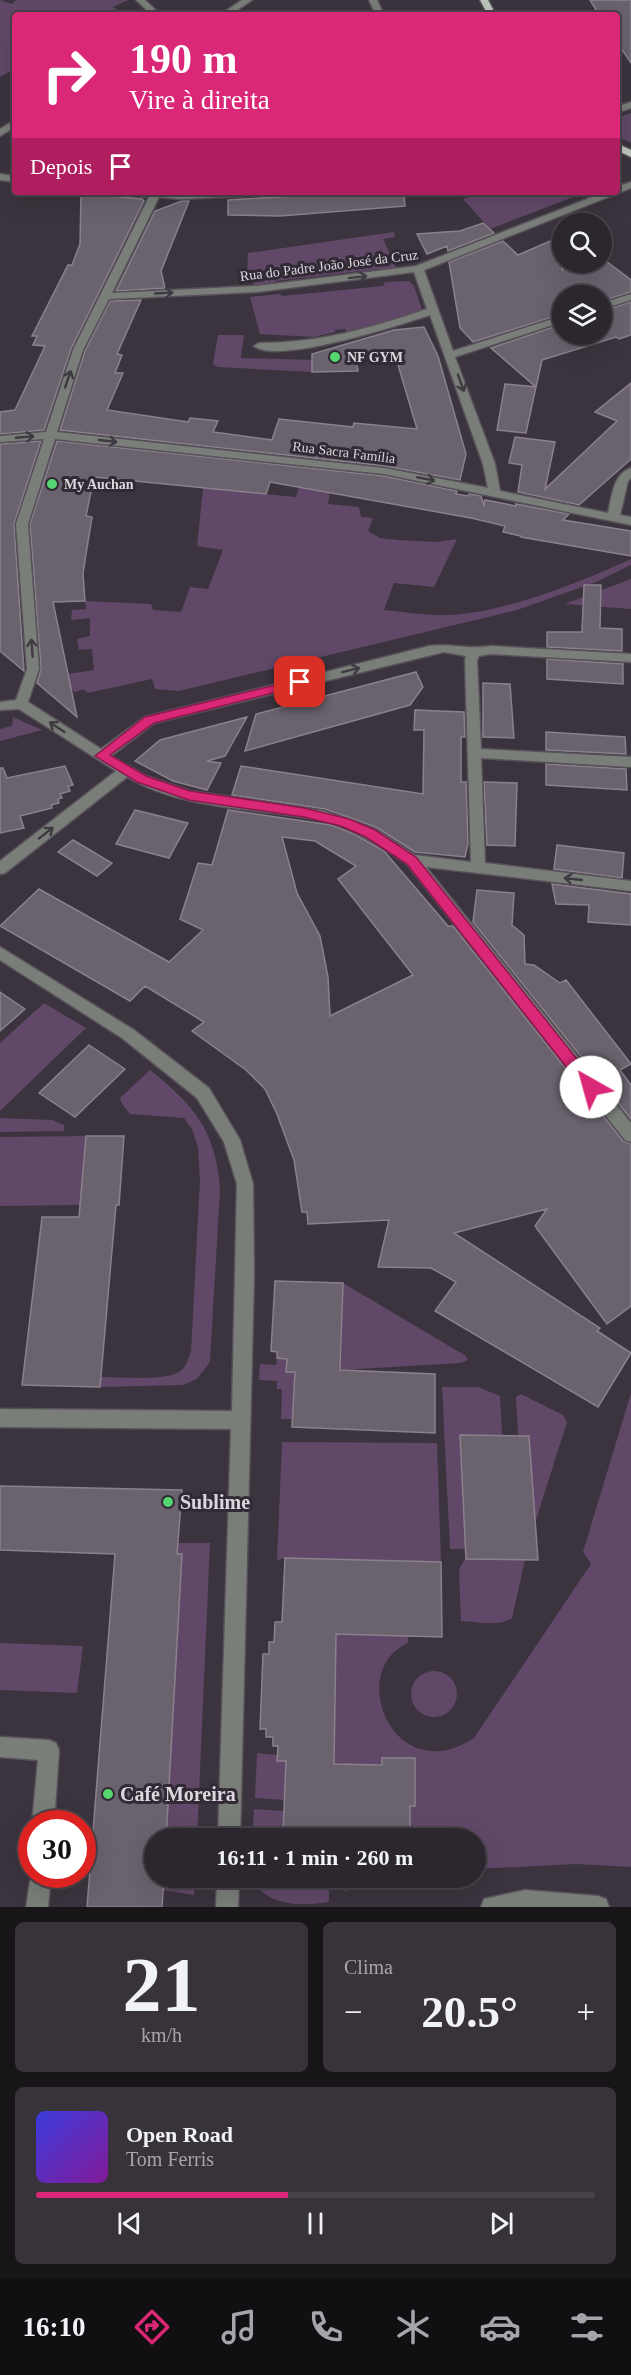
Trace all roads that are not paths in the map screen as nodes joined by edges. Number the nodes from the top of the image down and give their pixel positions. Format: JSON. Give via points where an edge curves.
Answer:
{"nodes":[{"id":1,"x":140,"y":0,"type":"edge"},
{"id":2,"x":248,"y":0,"type":"edge"},
{"id":3,"x":154,"y":12,"type":"edge"},
{"id":4,"x":229,"y":12,"type":"edge"},
{"id":5,"x":155,"y":195,"type":"edge"},
{"id":6,"x":605,"y":195,"type":"edge"},
{"id":7,"x":418,"y":269,"type":"junction"},
{"id":8,"x":105,"y":296,"type":"junction"},
{"id":9,"x":631,"y":297,"type":"edge"},
{"id":10,"x":612,"y":303,"type":"edge"},
{"id":11,"x":434,"y":310,"type":"junction"},
{"id":12,"x":552,"y":322,"type":"edge"},
{"id":13,"x":259,"y":346,"type":"dead end"},
{"id":14,"x":451,"y":356,"type":"junction"},
{"id":15,"x":50,"y":435,"type":"junction"},
{"id":16,"x":0,"y":439,"type":"edge"},
{"id":17,"x":631,"y":471,"type":"edge"},
{"id":18,"x":494,"y":492,"type":"junction"},
{"id":19,"x":613,"y":518,"type":"junction"},
{"id":20,"x":631,"y":521,"type":"edge"},
{"id":21,"x":474,"y":653,"type":"junction"},
{"id":22,"x":631,"y":658,"type":"edge"},
{"id":23,"x":21,"y":704,"type":"junction"},
{"id":24,"x":0,"y":706,"type":"edge"},
{"id":25,"x":474,"y":753,"type":"junction"},
{"id":26,"x":101,"y":756,"type":"junction"},
{"id":27,"x":631,"y":762,"type":"edge"},
{"id":28,"x":127,"y":770,"type":"junction"},
{"id":29,"x":412,"y":860,"type":"junction"},
{"id":30,"x":478,"y":868,"type":"junction"},
{"id":31,"x":0,"y":869,"type":"edge"},
{"id":32,"x":631,"y":886,"type":"edge"},
{"id":33,"x":0,"y":953,"type":"edge"},
{"id":34,"x":631,"y":1135,"type":"edge"},
{"id":35,"x":0,"y":1418,"type":"edge"},
{"id":36,"x":240,"y":1420,"type":"junction"},
{"id":37,"x":0,"y":1746,"type":"edge"},
{"id":38,"x":45,"y":1810,"type":"edge"},
{"id":39,"x":229,"y":1828,"type":"edge"},
{"id":40,"x":39,"y":1888,"type":"edge"},
{"id":41,"x":228,"y":1888,"type":"edge"},
{"id":42,"x":38,"y":1907,"type":"edge"},
{"id":43,"x":228,"y":1907,"type":"edge"},
{"id":44,"x":492,"y":1907,"type":"edge"},
{"id":45,"x":598,"y":1907,"type":"edge"}],
"edges":[{"from":1,"to":3,"type":"street"},
{"from":2,"to":4,"type":"street"},
{"from":5,"to":8,"type":"street"},
{"from":6,"to":7,"type":"street","name":"Rua do Padre João José da Cruz"},
{"from":8,"to":7,"type":"street","name":"Rua do Padre João José da Cruz","one_way":true,"via":[[257,289]]},
{"from":7,"to":11,"type":"street"},
{"from":15,"to":8,"type":"street","one_way":true,"via":[[78,350]]},
{"from":9,"to":10,"type":"street"},
{"from":11,"to":13,"type":"street","via":[[356,336],[313,345]]},
{"from":11,"to":14,"type":"street"},
{"from":12,"to":14,"type":"street"},
{"from":14,"to":18,"type":"street","one_way":true,"via":[[489,464]]},
{"from":16,"to":15,"type":"street","name":"Rua Sacra Família","one_way":true},
{"from":15,"to":18,"type":"street","name":"Rua Sacra Família","one_way":true,"via":[[384,471]]},
{"from":23,"to":15,"type":"street","one_way":true,"via":[[33,669],[22,524]]},
{"from":17,"to":19,"type":"street","via":[[622,480]]},
{"from":18,"to":19,"type":"street","name":"Rua Sacra Família"},
{"from":19,"to":20,"type":"street","name":"Rua Sacra Família"},
{"from":21,"to":22,"type":"street","via":[[491,650]]},
{"from":21,"to":25,"type":"street"},
{"from":26,"to":21,"type":"street","one_way":true,"via":[[150,720],[429,650]]},
{"from":23,"to":24,"type":"street"},
{"from":26,"to":23,"type":"street","one_way":true},
{"from":25,"to":27,"type":"street"},
{"from":25,"to":30,"type":"street"},
{"from":26,"to":28,"type":"street"},
{"from":28,"to":29,"type":"street","via":[[154,785],[189,796],[344,822],[370,833]]},
{"from":31,"to":28,"type":"street","one_way":true},
{"from":29,"to":30,"type":"street"},
{"from":29,"to":34,"type":"street"},
{"from":32,"to":30,"type":"street","one_way":true},
{"from":33,"to":36,"type":"street","via":[[128,1034],[203,1093],[232,1140],[245,1184]]},
{"from":35,"to":36,"type":"street"},
{"from":36,"to":39,"type":"street"},
{"from":37,"to":38,"type":"street","via":[[49,1750]]},
{"from":40,"to":42,"type":"street"},
{"from":41,"to":43,"type":"street"},
{"from":44,"to":45,"type":"street","via":[[525,1901]]}]}
